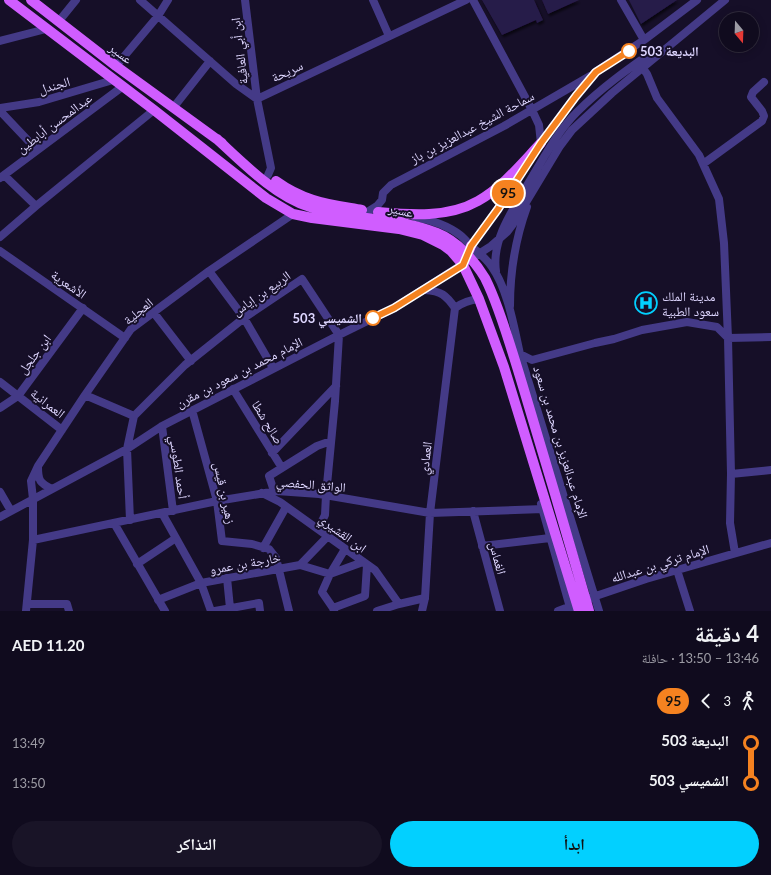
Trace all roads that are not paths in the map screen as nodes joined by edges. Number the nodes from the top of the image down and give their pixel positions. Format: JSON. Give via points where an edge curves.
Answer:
{"nodes":[{"id":1,"x":9,"y":0,"type":"edge"},
{"id":2,"x":31,"y":0,"type":"edge"},
{"id":3,"x":76,"y":0,"type":"edge"},
{"id":4,"x":140,"y":0,"type":"edge"},
{"id":5,"x":168,"y":0,"type":"edge"},
{"id":6,"x":245,"y":0,"type":"edge"},
{"id":7,"x":373,"y":0,"type":"edge"},
{"id":8,"x":466,"y":0,"type":"edge"},
{"id":9,"x":473,"y":0,"type":"edge"},
{"id":10,"x":621,"y":0,"type":"edge"},
{"id":11,"x":697,"y":0,"type":"edge"},
{"id":12,"x":723,"y":0,"type":"edge"},
{"id":13,"x":158,"y":16,"type":"junction"},
{"id":14,"x":59,"y":21,"type":"junction"},
{"id":15,"x":46,"y":28,"type":"junction"},
{"id":16,"x":389,"y":36,"type":"junction"},
{"id":17,"x":644,"y":40,"type":"junction"},
{"id":18,"x":0,"y":42,"type":"edge"},
{"id":19,"x":210,"y":61,"type":"junction"},
{"id":20,"x":116,"y":66,"type":"junction"},
{"id":21,"x":642,"y":67,"type":"junction"},
{"id":22,"x":596,"y":72,"type":"junction"},
{"id":23,"x":113,"y":80,"type":"junction"},
{"id":24,"x":764,"y":82,"type":"dead end"},
{"id":25,"x":122,"y":87,"type":"junction"},
{"id":26,"x":257,"y":99,"type":"junction"},
{"id":27,"x":173,"y":108,"type":"junction"},
{"id":28,"x":154,"y":110,"type":"junction"},
{"id":29,"x":532,"y":110,"type":"junction"},
{"id":30,"x":1,"y":112,"type":"edge"},
{"id":31,"x":217,"y":139,"type":"junction"},
{"id":32,"x":541,"y":143,"type":"junction"},
{"id":33,"x":37,"y":150,"type":"junction"},
{"id":34,"x":703,"y":164,"type":"junction"},
{"id":35,"x":268,"y":175,"type":"junction"},
{"id":36,"x":1,"y":176,"type":"edge"},
{"id":37,"x":533,"y":192,"type":"junction"},
{"id":38,"x":36,"y":206,"type":"junction"},
{"id":39,"x":369,"y":212,"type":"junction"},
{"id":40,"x":293,"y":214,"type":"junction"},
{"id":41,"x":403,"y":214,"type":"junction"},
{"id":42,"x":0,"y":237,"type":"edge"},
{"id":43,"x":475,"y":249,"type":"junction"},
{"id":44,"x":0,"y":251,"type":"edge"},
{"id":45,"x":463,"y":265,"type":"junction"},
{"id":46,"x":209,"y":271,"type":"junction"},
{"id":47,"x":499,"y":281,"type":"joint"},
{"id":48,"x":424,"y":290,"type":"junction"},
{"id":49,"x":479,"y":299,"type":"junction"},
{"id":50,"x":83,"y":308,"type":"junction"},
{"id":51,"x":455,"y":308,"type":"junction"},
{"id":52,"x":510,"y":312,"type":"junction"},
{"id":53,"x":154,"y":313,"type":"junction"},
{"id":54,"x":244,"y":318,"type":"junction"},
{"id":55,"x":506,"y":331,"type":"junction"},
{"id":56,"x":339,"y":335,"type":"junction"},
{"id":57,"x":771,"y":337,"type":"edge"},
{"id":58,"x":125,"y":338,"type":"junction"},
{"id":59,"x":728,"y":338,"type":"junction"},
{"id":60,"x":520,"y":354,"type":"junction"},
{"id":61,"x":191,"y":361,"type":"junction"},
{"id":62,"x":273,"y":368,"type":"junction"},
{"id":63,"x":0,"y":382,"type":"edge"},
{"id":64,"x":336,"y":386,"type":"junction"},
{"id":65,"x":233,"y":389,"type":"junction"},
{"id":66,"x":85,"y":395,"type":"junction"},
{"id":67,"x":18,"y":396,"type":"junction"},
{"id":68,"x":0,"y":408,"type":"edge"},
{"id":69,"x":192,"y":410,"type":"junction"},
{"id":70,"x":134,"y":416,"type":"junction"},
{"id":71,"x":162,"y":426,"type":"junction"},
{"id":72,"x":62,"y":430,"type":"junction"},
{"id":73,"x":331,"y":441,"type":"junction"},
{"id":74,"x":127,"y":449,"type":"junction"},
{"id":75,"x":272,"y":453,"type":"junction"},
{"id":76,"x":38,"y":466,"type":"junction"},
{"id":77,"x":282,"y":468,"type":"junction"},
{"id":78,"x":771,"y":470,"type":"edge"},
{"id":79,"x":731,"y":474,"type":"junction"},
{"id":80,"x":52,"y":489,"type":"junction"},
{"id":81,"x":0,"y":492,"type":"edge"},
{"id":82,"x":274,"y":492,"type":"junction"},
{"id":83,"x":262,"y":493,"type":"junction"},
{"id":84,"x":326,"y":495,"type":"junction"},
{"id":85,"x":33,"y":500,"type":"junction"},
{"id":86,"x":217,"y":501,"type":"junction"},
{"id":87,"x":286,"y":507,"type":"junction"},
{"id":88,"x":543,"y":509,"type":"junction"},
{"id":89,"x":11,"y":511,"type":"junction"},
{"id":90,"x":173,"y":511,"type":"junction"},
{"id":91,"x":473,"y":511,"type":"junction"},
{"id":92,"x":162,"y":513,"type":"junction"},
{"id":93,"x":430,"y":513,"type":"junction"},
{"id":94,"x":0,"y":517,"type":"edge"},
{"id":95,"x":130,"y":520,"type":"junction"},
{"id":96,"x":114,"y":523,"type":"junction"},
{"id":97,"x":318,"y":529,"type":"junction"},
{"id":98,"x":328,"y":536,"type":"junction"},
{"id":99,"x":176,"y":538,"type":"junction"},
{"id":100,"x":32,"y":540,"type":"junction"},
{"id":101,"x":551,"y":541,"type":"junction"},
{"id":102,"x":771,"y":543,"type":"edge"},
{"id":103,"x":482,"y":546,"type":"junction"},
{"id":104,"x":263,"y":548,"type":"junction"},
{"id":105,"x":345,"y":549,"type":"junction"},
{"id":106,"x":735,"y":553,"type":"junction"},
{"id":107,"x":365,"y":563,"type":"junction"},
{"id":108,"x":138,"y":564,"type":"junction"},
{"id":109,"x":300,"y":565,"type":"junction"},
{"id":110,"x":279,"y":569,"type":"junction"},
{"id":111,"x":677,"y":570,"type":"junction"},
{"id":112,"x":330,"y":574,"type":"junction"},
{"id":113,"x":227,"y":578,"type":"junction"},
{"id":114,"x":202,"y":583,"type":"junction"},
{"id":115,"x":595,"y":596,"type":"junction"},
{"id":116,"x":425,"y":598,"type":"junction"},
{"id":117,"x":158,"y":600,"type":"junction"},
{"id":118,"x":399,"y":604,"type":"junction"},
{"id":119,"x":27,"y":607,"type":"edge"},
{"id":120,"x":230,"y":608,"type":"junction"},
{"id":121,"x":333,"y":609,"type":"edge"},
{"id":122,"x":570,"y":609,"type":"edge"},
{"id":123,"x":69,"y":611,"type":"edge"},
{"id":124,"x":165,"y":611,"type":"edge"},
{"id":125,"x":211,"y":611,"type":"edge"},
{"id":126,"x":215,"y":611,"type":"edge"},
{"id":127,"x":260,"y":611,"type":"edge"},
{"id":128,"x":289,"y":611,"type":"edge"},
{"id":129,"x":377,"y":611,"type":"edge"},
{"id":130,"x":422,"y":611,"type":"edge"},
{"id":131,"x":500,"y":611,"type":"edge"},
{"id":132,"x":558,"y":611,"type":"edge"},
{"id":133,"x":579,"y":611,"type":"edge"},
{"id":134,"x":589,"y":611,"type":"edge"},
{"id":135,"x":599,"y":611,"type":"edge"},
{"id":136,"x":690,"y":611,"type":"edge"}],
"edges":[{"from":1,"to":15,"type":"main road"},
{"from":2,"to":14,"type":"main road","name":"عسير"},
{"from":3,"to":14,"type":"street"},
{"from":4,"to":13,"type":"street"},
{"from":5,"to":13,"type":"street"},
{"from":6,"to":26,"type":"street","name":"ابن أبي العافية"},
{"from":7,"to":16,"type":"street"},
{"from":8,"to":16,"type":"street","name":"سريحة"},
{"from":9,"to":29,"type":"street"},
{"from":10,"to":17,"type":"street"},
{"from":11,"to":17,"type":"street","name":"سماحة الشيخ عبدالعزيز بن باز"},
{"from":12,"to":21,"type":"street"},
{"from":12,"to":55,"type":"street","via":[[605,87],[565,125],[553,142],[501,233],[495,264]]},
{"from":13,"to":19,"type":"street"},
{"from":13,"to":20,"type":"street"},
{"from":14,"to":20,"type":"main road","name":"عسير"},
{"from":15,"to":18,"type":"street"},
{"from":15,"to":23,"type":"main road"},
{"from":16,"to":26,"type":"street","name":"سريحة"},
{"from":17,"to":22,"type":"street","name":"سماحة الشيخ عبدالعزيز بن باز"},
{"from":19,"to":26,"type":"street"},
{"from":19,"to":27,"type":"street"},
{"from":20,"to":27,"type":"main road","name":"عسير"},
{"from":21,"to":34,"type":"street","via":[[657,98]]},
{"from":21,"to":37,"type":"street","via":[[572,130]]},
{"from":22,"to":29,"type":"street","name":"سماحة الشيخ عبدالعزيز بن باز"},
{"from":22,"to":32,"type":"street","name":"سماحة الشيخ عبدالعزيز بن باز"},
{"from":23,"to":25,"type":"main road"},
{"from":23,"to":30,"type":"street","name":"الجندل","via":[[38,102],[12,106]]},
{"from":24,"to":34,"type":"street","via":[[751,97],[762,111],[762,121]]},
{"from":25,"to":28,"type":"main road"},
{"from":25,"to":33,"type":"street","name":"عبدالمحسن أبابطين"},
{"from":26,"to":35,"type":"street","name":"ابن أبي العافية","via":[[271,168]]},
{"from":27,"to":31,"type":"main road","name":"عسير"},
{"from":28,"to":38,"type":"street"},
{"from":28,"to":40,"type":"main road","via":[[266,198]]},
{"from":29,"to":32,"type":"street","via":[[539,125]]},
{"from":29,"to":39,"type":"street","name":"سماحة الشيخ عبدالعزيز بن باز","via":[[391,185],[383,193],[382,200]]},
{"from":30,"to":33,"type":"street"},
{"from":31,"to":35,"type":"main road","name":"سماحة الشيخ عبدالعزيز بن باز"},
{"from":31,"to":55,"type":"main road","name":"عسير","via":[[284,194],[308,207],[412,225],[453,241],[478,267]]},
{"from":32,"to":41,"type":"main road","name":"سماحة الشيخ عبدالعزيز بن باز","via":[[509,177],[477,202],[431,214]]},
{"from":32,"to":43,"type":"street","name":"سماحة الشيخ عبدالعزيز بن باز"},
{"from":33,"to":36,"type":"street","name":"عبدالمحسن أبابطين"},
{"from":34,"to":59,"type":"street","via":[[719,199],[724,243]]},
{"from":35,"to":39,"type":"main road","name":"سماحة الشيخ عبدالعزيز بن باز","via":[[299,195],[315,201]]},
{"from":36,"to":38,"type":"street"},
{"from":37,"to":43,"type":"street","via":[[506,232],[491,246]]},
{"from":37,"to":52,"type":"street","via":[[517,236],[510,284]]},
{"from":38,"to":42,"type":"street"},
{"from":39,"to":41,"type":"main road","name":"سماحة الشيخ عبدالعزيز بن باز"},
{"from":40,"to":45,"type":"main road","via":[[399,229],[423,235],[443,245]]},
{"from":40,"to":46,"type":"street","name":"العجلية"},
{"from":41,"to":43,"type":"street","name":"عسير","via":[[450,229]]},
{"from":43,"to":45,"type":"main road","name":"سماحة الشيخ عبدالعزيز بن باز"},
{"from":43,"to":47,"type":"street","name":"عسير","via":[[492,268]]},
{"from":44,"to":50,"type":"street","name":"الأشعرية"},
{"from":45,"to":48,"type":"street","name":"الإمام محمد بن سعود بن مقرن"},
{"from":45,"to":49,"type":"main road"},
{"from":46,"to":53,"type":"street","name":"العجلية"},
{"from":46,"to":54,"type":"street"},
{"from":47,"to":52,"type":"street","name":"الإمام عبدالعزيز بن محمد بن سعود"},
{"from":48,"to":51,"type":"street","via":[[436,290]]},
{"from":48,"to":56,"type":"street","name":"الإمام محمد بن سعود بن مقرن"},
{"from":49,"to":51,"type":"street","via":[[463,302]]},
{"from":49,"to":88,"type":"street"},
{"from":49,"to":133,"type":"main road","via":[[504,367]]},
{"from":50,"to":58,"type":"street","name":"الأشعرية"},
{"from":50,"to":67,"type":"street","name":"ابن جلجل"},
{"from":51,"to":93,"type":"street","name":"العمادي"},
{"from":52,"to":60,"type":"street","name":"الإمام عبدالعزيز بن محمد بن سعود"},
{"from":53,"to":58,"type":"street","name":"العجلية","via":[[131,329]]},
{"from":53,"to":61,"type":"street"},
{"from":54,"to":56,"type":"street","name":"الربيع بن إياس","via":[[302,279]]},
{"from":54,"to":61,"type":"street","name":"الربيع بن إياس"},
{"from":54,"to":62,"type":"street"},
{"from":55,"to":134,"type":"main road","name":"الإمام عبدالعزيز بن محمد بن سعود"},
{"from":56,"to":62,"type":"street","name":"الإمام محمد بن سعود بن مقرن"},
{"from":56,"to":64,"type":"street"},
{"from":57,"to":59,"type":"street"},
{"from":58,"to":66,"type":"street","name":"العجلية"},
{"from":59,"to":60,"type":"street","via":[[717,327],[687,322],[642,330],[532,360]]},
{"from":59,"to":79,"type":"street"},
{"from":60,"to":115,"type":"street","name":"الإمام عبدالعزيز بن محمد بن سعود"},
{"from":61,"to":70,"type":"street","name":"الربيع بن إياس"},
{"from":62,"to":65,"type":"street","name":"الإمام محمد بن سعود بن مقرن"},
{"from":63,"to":67,"type":"street","name":"العمرانية"},
{"from":64,"to":73,"type":"street"},
{"from":64,"to":75,"type":"street"},
{"from":65,"to":69,"type":"street","name":"الإمام محمد بن سعود بن مقرن"},
{"from":65,"to":75,"type":"street","name":"صالح شطا"},
{"from":66,"to":70,"type":"street"},
{"from":66,"to":72,"type":"street","name":"العجلية"},
{"from":67,"to":68,"type":"street","name":"ابن جلجل"},
{"from":67,"to":72,"type":"street","name":"العمرانية"},
{"from":69,"to":71,"type":"street","name":"الإمام محمد بن سعود بن مقرن"},
{"from":69,"to":86,"type":"street","name":"زهير بن قيس"},
{"from":70,"to":74,"type":"street"},
{"from":71,"to":74,"type":"street","name":"الإمام محمد بن سعود بن مقرن"},
{"from":71,"to":90,"type":"street","name":"أحمد الطوسي"},
{"from":72,"to":76,"type":"street","name":"العجلية"},
{"from":73,"to":77,"type":"street","via":[[317,446]]},
{"from":73,"to":84,"type":"street"},
{"from":74,"to":80,"type":"street","name":"الإمام محمد بن سعود بن مقرن"},
{"from":74,"to":95,"type":"street"},
{"from":75,"to":77,"type":"street","name":"صالح شطا"},
{"from":76,"to":80,"type":"street","via":[[38,478],[43,485]]},
{"from":76,"to":85,"type":"street","name":"العجلية","via":[[31,481]]},
{"from":77,"to":82,"type":"street","via":[[269,476]]},
{"from":78,"to":79,"type":"street"},
{"from":79,"to":106,"type":"street","via":[[730,523]]},
{"from":80,"to":85,"type":"street","name":"الإمام محمد بن سعود بن مقرن"},
{"from":81,"to":89,"type":"street"},
{"from":82,"to":83,"type":"street","name":"الواثق الحفصي"},
{"from":82,"to":84,"type":"street","name":"الواثق الحفصي"},
{"from":83,"to":86,"type":"street","name":"الواثق الحفصي"},
{"from":83,"to":87,"type":"street","name":"ابن القشيري"},
{"from":84,"to":93,"type":"street","name":"الواثق الحفصي"},
{"from":84,"to":97,"type":"street","via":[[325,515]]},
{"from":85,"to":89,"type":"street","name":"الإمام محمد بن سعود بن مقرن"},
{"from":85,"to":100,"type":"street","name":"العجلية"},
{"from":86,"to":90,"type":"street","name":"الواثق الحفصي"},
{"from":86,"to":104,"type":"street","name":"زهير بن قيس","via":[[222,541],[252,544]]},
{"from":87,"to":97,"type":"street","name":"ابن القشيري"},
{"from":87,"to":104,"type":"street"},
{"from":88,"to":91,"type":"street","name":"الواثق الحفصي"},
{"from":88,"to":101,"type":"street"},
{"from":89,"to":94,"type":"street","name":"الإمام محمد بن سعود بن مقرن"},
{"from":90,"to":92,"type":"street","name":"الواثق الحفصي"},
{"from":91,"to":93,"type":"street","name":"الواثق الحفصي"},
{"from":91,"to":103,"type":"street","name":"الغماس"},
{"from":92,"to":95,"type":"street","name":"الواثق الحفصي"},
{"from":92,"to":99,"type":"street"},
{"from":93,"to":116,"type":"street","name":"العمادي"},
{"from":95,"to":96,"type":"street","name":"الواثق الحفصي"},
{"from":96,"to":100,"type":"street","name":"الواثق الحفصي"},
{"from":96,"to":108,"type":"street"},
{"from":97,"to":98,"type":"street","name":"ابن القشيري"},
{"from":98,"to":105,"type":"street","name":"ابن القشيري"},
{"from":98,"to":109,"type":"street","name":"خارجة بن عمرو"},
{"from":99,"to":108,"type":"street"},
{"from":99,"to":114,"type":"street"},
{"from":100,"to":119,"type":"street","name":"العجلية"},
{"from":101,"to":103,"type":"street"},
{"from":101,"to":122,"type":"street"},
{"from":102,"to":106,"type":"street","name":"الإمام تركي بن عبدالله"},
{"from":103,"to":131,"type":"street","name":"الغماس"},
{"from":104,"to":110,"type":"street","name":"زهير بن قيس","via":[[269,549],[276,558]]},
{"from":105,"to":107,"type":"street","name":"ابن القشيري"},
{"from":105,"to":112,"type":"street"},
{"from":106,"to":111,"type":"street","name":"الإمام تركي بن عبدالله"},
{"from":107,"to":112,"type":"street"},
{"from":107,"to":118,"type":"street","name":"ابن القشيري","via":[[375,570]]},
{"from":107,"to":121,"type":"street","via":[[365,596]]},
{"from":108,"to":117,"type":"street"},
{"from":109,"to":110,"type":"street","name":"خارجة بن عمرو"},
{"from":109,"to":112,"type":"street"},
{"from":110,"to":113,"type":"street","name":"خارجة بن عمرو"},
{"from":110,"to":128,"type":"street","name":"زهير بن قيس"},
{"from":111,"to":115,"type":"street","name":"الإمام تركي بن عبدالله"},
{"from":111,"to":136,"type":"street"},
{"from":112,"to":121,"type":"street","via":[[322,592]]},
{"from":113,"to":114,"type":"street","name":"خارجة بن عمرو"},
{"from":113,"to":120,"type":"street"},
{"from":114,"to":117,"type":"street","name":"خارجة بن عمرو"},
{"from":114,"to":125,"type":"street"},
{"from":115,"to":122,"type":"street","name":"الإمام تركي بن عبدالله"},
{"from":115,"to":135,"type":"street","name":"الإمام عبدالعزيز بن محمد بن سعود"},
{"from":116,"to":118,"type":"street"},
{"from":116,"to":130,"type":"street","name":"العمادي"},
{"from":117,"to":124,"type":"street"},
{"from":118,"to":129,"type":"street"},
{"from":119,"to":123,"type":"street","via":[[66,604]]},
{"from":120,"to":126,"type":"street"},
{"from":120,"to":127,"type":"street","via":[[259,603]]},
{"from":122,"to":132,"type":"street","name":"الإمام تركي بن عبدالله"}]}
